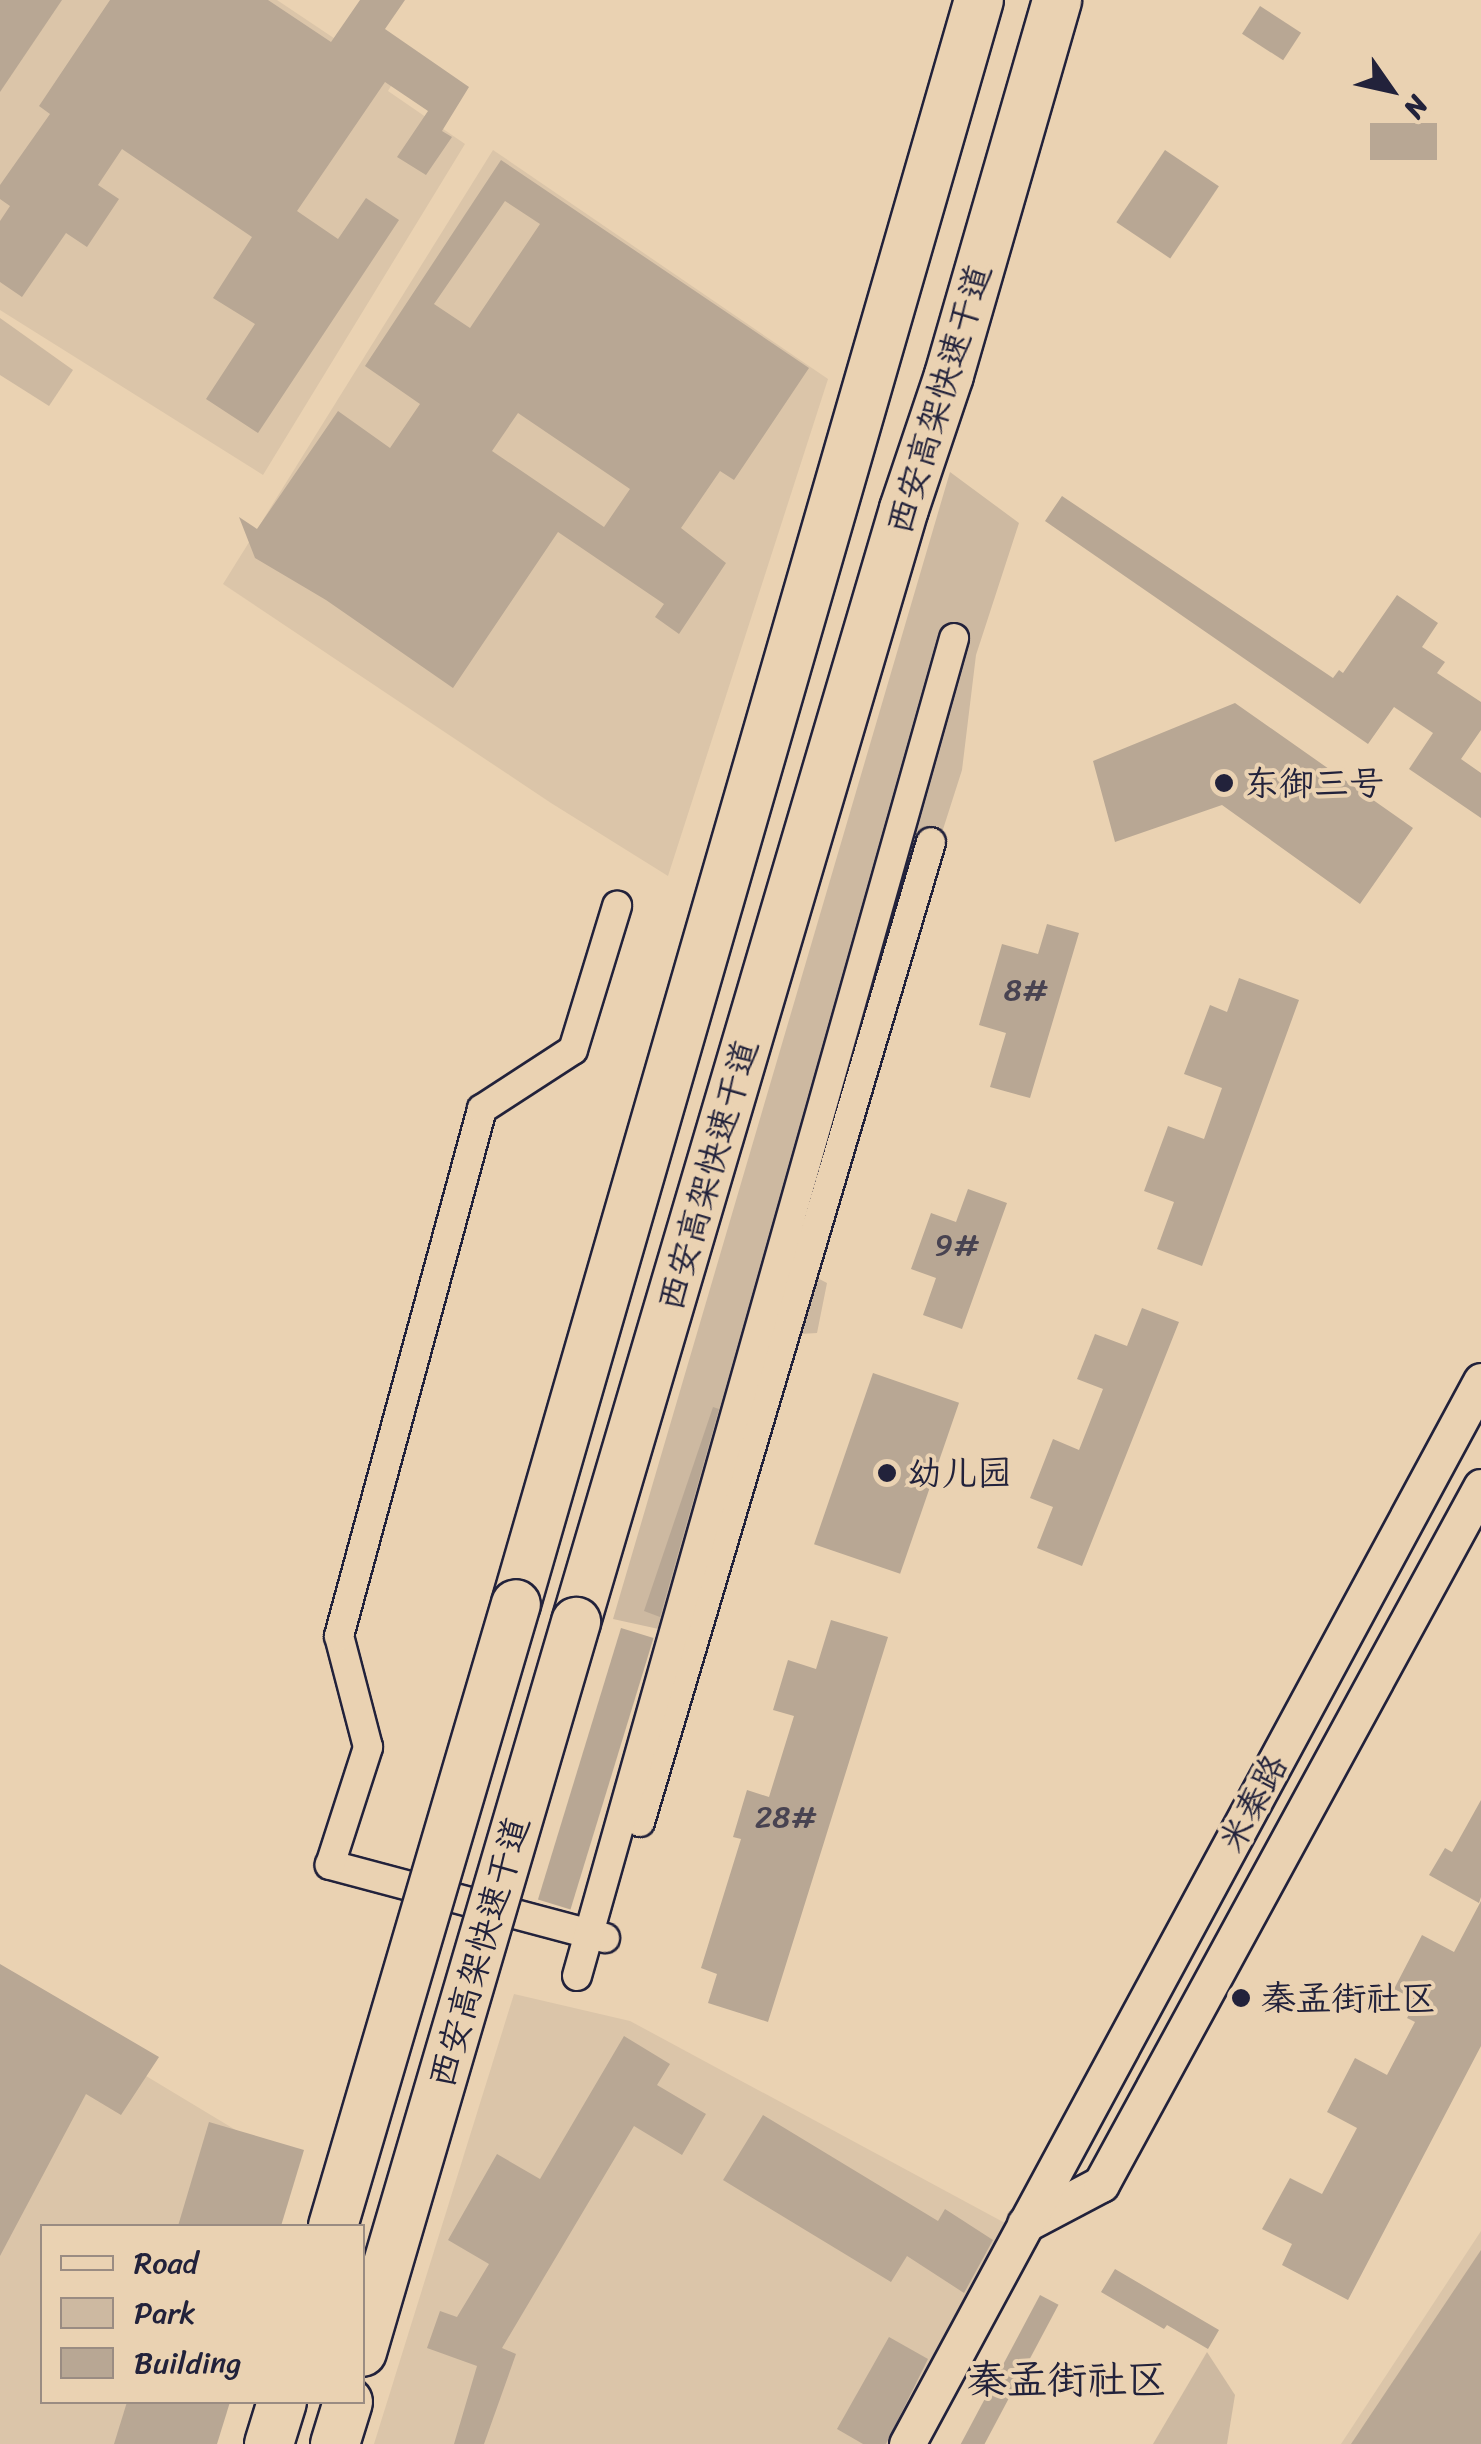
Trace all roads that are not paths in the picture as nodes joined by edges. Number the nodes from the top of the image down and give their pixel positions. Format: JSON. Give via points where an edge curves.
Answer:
{"nodes":[{"id":1,"x":978,"y":0,"type":"edge"},
{"id":2,"x":1057,"y":0,"type":"edge"},
{"id":3,"x":954,"y":638,"type":"dead end"},
{"id":4,"x":931,"y":842,"type":"dead end"},
{"id":5,"x":618,"y":906,"type":"dead end"},
{"id":6,"x":1481,"y":1380,"type":"edge"},
{"id":7,"x":1481,"y":1487,"type":"edge"},
{"id":8,"x":597,"y":1936,"type":"junction"},
{"id":9,"x":1160,"y":1975,"type":"junction"},
{"id":10,"x":584,"y":1979,"type":"dead end"},
{"id":11,"x":1202,"y":2000,"type":"junction"},
{"id":12,"x":334,"y":2224,"type":"edge"},
{"id":13,"x":1024,"y":2224,"type":"junction"},
{"id":14,"x":365,"y":2342,"type":"edge"},
{"id":15,"x":281,"y":2404,"type":"edge"},
{"id":16,"x":347,"y":2404,"type":"edge"},
{"id":17,"x":270,"y":2444,"type":"edge"},
{"id":18,"x":336,"y":2444,"type":"edge"},
{"id":19,"x":907,"y":2444,"type":"edge"}],
"edges":[{"from":1,"to":12,"type":"highway","name":"西安高架快速干道","bridge":true},
{"from":2,"to":14,"type":"highway","name":"西安高架快速干道","bridge":true},
{"from":3,"to":8,"type":"street"},
{"from":4,"to":8,"type":"street"},
{"from":5,"to":8,"type":"street","via":[[573,1050],[482,1109],[339,1636],[368,1747],[330,1865]]},
{"from":6,"to":9,"type":"street","name":"米秦路"},
{"from":7,"to":11,"type":"street","name":"米秦路"},
{"from":8,"to":10,"type":"street"},
{"from":9,"to":11,"type":"street"},
{"from":9,"to":13,"type":"street","name":"米秦路"},
{"from":11,"to":13,"type":"street","name":"米秦路","via":[[1101,2184]]},
{"from":13,"to":19,"type":"street","name":"米秦路"},
{"from":15,"to":17,"type":"highway"},
{"from":16,"to":18,"type":"highway"}]}
